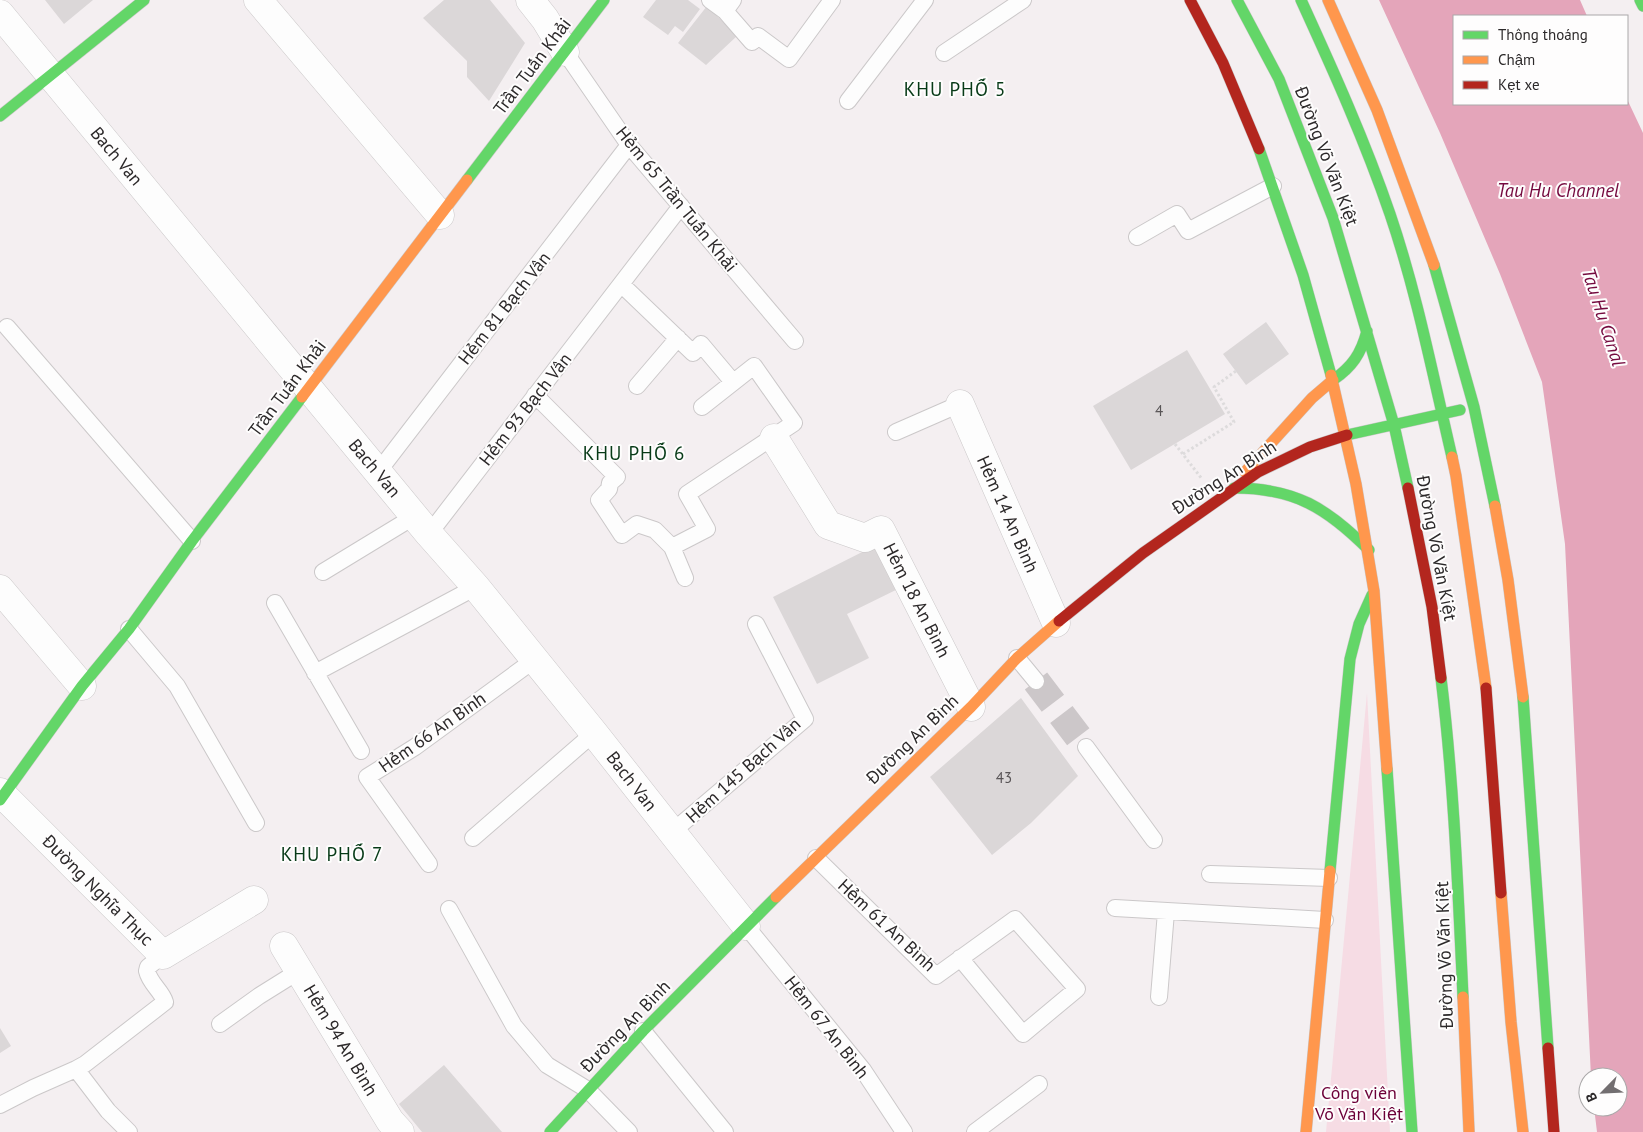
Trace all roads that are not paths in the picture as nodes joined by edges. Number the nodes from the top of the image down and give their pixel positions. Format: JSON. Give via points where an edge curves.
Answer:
{"nodes":[{"id":1,"x":144,"y":0,"type":"edge"},
{"id":2,"x":258,"y":0,"type":"edge"},
{"id":3,"x":530,"y":0,"type":"edge"},
{"id":4,"x":604,"y":0,"type":"edge"},
{"id":5,"x":710,"y":0,"type":"edge"},
{"id":6,"x":832,"y":0,"type":"edge"},
{"id":7,"x":924,"y":0,"type":"edge"},
{"id":8,"x":1023,"y":0,"type":"edge"},
{"id":9,"x":1190,"y":0,"type":"edge"},
{"id":10,"x":1238,"y":0,"type":"edge"},
{"id":11,"x":1301,"y":0,"type":"edge"},
{"id":12,"x":1328,"y":0,"type":"edge"},
{"id":13,"x":1640,"y":0,"type":"edge"},
{"id":14,"x":729,"y":5,"type":"edge"},
{"id":15,"x":1643,"y":6,"type":"edge"},
{"id":16,"x":0,"y":14,"type":"edge"},
{"id":17,"x":565,"y":52,"type":"junction"},
{"id":18,"x":944,"y":52,"type":"dead end"},
{"id":19,"x":51,"y":75,"type":"junction"},
{"id":20,"x":848,"y":101,"type":"dead end"},
{"id":21,"x":0,"y":116,"type":"edge"},
{"id":22,"x":630,"y":145,"type":"junction"},
{"id":23,"x":1273,"y":186,"type":"junction"},
{"id":24,"x":681,"y":206,"type":"junction"},
{"id":25,"x":440,"y":215,"type":"junction"},
{"id":26,"x":1137,"y":237,"type":"dead end"},
{"id":27,"x":621,"y":284,"type":"junction"},
{"id":28,"x":7,"y":327,"type":"dead end"},
{"id":29,"x":1367,"y":331,"type":"junction"},
{"id":30,"x":678,"y":338,"type":"junction"},
{"id":31,"x":795,"y":341,"type":"dead end"},
{"id":32,"x":1333,"y":380,"type":"junction"},
{"id":33,"x":733,"y":382,"type":"junction"},
{"id":34,"x":636,"y":386,"type":"dead end"},
{"id":35,"x":309,"y":388,"type":"junction"},
{"id":36,"x":535,"y":396,"type":"junction"},
{"id":37,"x":960,"y":404,"type":"joint"},
{"id":38,"x":702,"y":407,"type":"dead end"},
{"id":39,"x":1474,"y":407,"type":"junction"},
{"id":40,"x":1442,"y":414,"type":"junction"},
{"id":41,"x":1394,"y":425,"type":"junction"},
{"id":42,"x":896,"y":432,"type":"dead end"},
{"id":43,"x":1347,"y":436,"type":"junction"},
{"id":44,"x":774,"y":438,"type":"junction"},
{"id":45,"x":378,"y":472,"type":"junction"},
{"id":46,"x":1234,"y":488,"type":"junction"},
{"id":47,"x":422,"y":525,"type":"junction"},
{"id":48,"x":192,"y":541,"type":"junction"},
{"id":49,"x":672,"y":548,"type":"junction"},
{"id":50,"x":1369,"y":550,"type":"junction"},
{"id":51,"x":323,"y":572,"type":"dead end"},
{"id":52,"x":684,"y":578,"type":"dead end"},
{"id":53,"x":476,"y":587,"type":"junction"},
{"id":54,"x":0,"y":589,"type":"edge"},
{"id":55,"x":1374,"y":591,"type":"junction"},
{"id":56,"x":275,"y":603,"type":"dead end"},
{"id":57,"x":1056,"y":623,"type":"junction"},
{"id":58,"x":756,"y":624,"type":"dead end"},
{"id":59,"x":128,"y":629,"type":"junction"},
{"id":60,"x":1017,"y":658,"type":"junction"},
{"id":61,"x":534,"y":660,"type":"junction"},
{"id":62,"x":315,"y":673,"type":"junction"},
{"id":63,"x":1036,"y":681,"type":"tunnel mouth"},
{"id":64,"x":82,"y":686,"type":"junction"},
{"id":65,"x":971,"y":707,"type":"junction"},
{"id":66,"x":594,"y":733,"type":"junction"},
{"id":67,"x":1086,"y":747,"type":"tunnel mouth"},
{"id":68,"x":360,"y":751,"type":"dead end"},
{"id":69,"x":1,"y":796,"type":"edge"},
{"id":70,"x":256,"y":823,"type":"dead end"},
{"id":71,"x":672,"y":832,"type":"junction"},
{"id":72,"x":473,"y":838,"type":"dead end"},
{"id":73,"x":1154,"y":840,"type":"dead end"},
{"id":74,"x":816,"y":858,"type":"junction"},
{"id":75,"x":429,"y":864,"type":"dead end"},
{"id":76,"x":1210,"y":874,"type":"dead end"},
{"id":77,"x":1329,"y":878,"type":"junction"},
{"id":78,"x":254,"y":900,"type":"dead end"},
{"id":79,"x":1115,"y":908,"type":"dead end"},
{"id":80,"x":449,"y":909,"type":"dead end"},
{"id":81,"x":1166,"y":912,"type":"junction"},
{"id":82,"x":1325,"y":920,"type":"junction"},
{"id":83,"x":746,"y":926,"type":"junction"},
{"id":84,"x":284,"y":946,"type":"dead end"},
{"id":85,"x":163,"y":955,"type":"junction"},
{"id":86,"x":960,"y":958,"type":"junction"},
{"id":87,"x":299,"y":971,"type":"junction"},
{"id":88,"x":1159,"y":997,"type":"dead end"},
{"id":89,"x":1512,"y":1022,"type":"junction"},
{"id":90,"x":220,"y":1024,"type":"dead end"},
{"id":91,"x":644,"y":1031,"type":"junction"},
{"id":92,"x":76,"y":1069,"type":"junction"},
{"id":93,"x":1530,"y":1077,"type":"dead end"},
{"id":94,"x":1039,"y":1084,"type":"dead end"},
{"id":95,"x":588,"y":1090,"type":"junction"},
{"id":96,"x":0,"y":1104,"type":"edge"},
{"id":97,"x":1542,"y":1114,"type":"dead end"},
{"id":98,"x":128,"y":1132,"type":"edge"},
{"id":99,"x":400,"y":1132,"type":"edge"},
{"id":100,"x":550,"y":1132,"type":"edge"},
{"id":101,"x":629,"y":1132,"type":"edge"},
{"id":102,"x":725,"y":1132,"type":"edge"},
{"id":103,"x":904,"y":1132,"type":"edge"},
{"id":104,"x":976,"y":1132,"type":"edge"},
{"id":105,"x":1306,"y":1132,"type":"edge"},
{"id":106,"x":1412,"y":1132,"type":"edge"},
{"id":107,"x":1469,"y":1132,"type":"edge"},
{"id":108,"x":1523,"y":1132,"type":"edge"},
{"id":109,"x":1548,"y":1132,"type":"edge"},
{"id":110,"x":1554,"y":1132,"type":"edge"}],
"edges":[{"from":1,"to":19,"type":"main road"},
{"from":2,"to":25,"type":"street"},
{"from":3,"to":17,"type":"street"},
{"from":4,"to":17,"type":"main road","name":"Trần Tuấn Khải"},
{"from":5,"to":14,"type":"lane"},
{"from":6,"to":14,"type":"lane","via":[[789,59],[758,36],[752,42]]},
{"from":7,"to":20,"type":"lane"},
{"from":8,"to":18,"type":"lane"},
{"from":9,"to":23,"type":"main road","via":[[1224,64]]},
{"from":10,"to":29,"type":"main road","name":"Đường Võ Văn Kiệt","via":[[1279,79],[1304,140],[1333,218]]},
{"from":11,"to":40,"type":"main road","name":"Đường Võ Văn Kiệt","via":[[1342,92],[1390,214],[1412,286]]},
{"from":12,"to":39,"type":"main road","via":[[1377,110],[1427,246]]},
{"from":13,"to":15,"type":"main road"},
{"from":16,"to":19,"type":"street","name":"Bach Van"},
{"from":17,"to":22,"type":"lane","name":"Hẻm 65 Trần Tuấn Khải"},
{"from":17,"to":25,"type":"main road","name":"Trần Tuấn Khải"},
{"from":19,"to":21,"type":"main road"},
{"from":19,"to":35,"type":"street","name":"Bach Van"},
{"from":22,"to":24,"type":"lane","name":"Hẻm 65 Trần Tuấn Khải"},
{"from":22,"to":45,"type":"lane","name":"Hẻm 81 Bạch Vân"},
{"from":23,"to":26,"type":"lane","via":[[1188,231],[1177,214]]},
{"from":23,"to":32,"type":"main road","via":[[1310,293]]},
{"from":24,"to":27,"type":"lane","name":"Hẻm 93 Bạch Vân"},
{"from":24,"to":31,"type":"lane","name":"Hẻm 65 Trần Tuấn Khải"},
{"from":25,"to":35,"type":"main road","name":"Trần Tuấn Khải"},
{"from":27,"to":30,"type":"lane"},
{"from":27,"to":36,"type":"lane","name":"Hẻm 93 Bạch Vân"},
{"from":28,"to":48,"type":"lane"},
{"from":29,"to":32,"type":"main road","via":[[1356,362]]},
{"from":29,"to":41,"type":"main road","name":"Đường Võ Văn Kiệt"},
{"from":30,"to":33,"type":"lane","via":[[693,353],[701,344]]},
{"from":30,"to":34,"type":"lane"},
{"from":32,"to":43,"type":"main road"},
{"from":32,"to":46,"type":"main road","via":[[1249,466]]},
{"from":33,"to":38,"type":"lane"},
{"from":33,"to":44,"type":"lane","via":[[754,366],[794,424]]},
{"from":35,"to":45,"type":"street","name":"Bach Van"},
{"from":35,"to":48,"type":"main road","name":"Trần Tuấn Khải"},
{"from":36,"to":47,"type":"lane","name":"Hẻm 93 Bạch Vân"},
{"from":36,"to":49,"type":"lane","via":[[617,477],[599,500],[622,535],[637,524],[655,530]]},
{"from":37,"to":42,"type":"lane"},
{"from":37,"to":57,"type":"street","name":"Hẻm 14 An Bình"},
{"from":39,"to":40,"type":"main road","name":"Đường An Bình"},
{"from":39,"to":110,"type":"main road","via":[[1508,580],[1521,675]]},
{"from":40,"to":41,"type":"main road","name":"Đường An Bình"},
{"from":40,"to":89,"type":"main road","name":"Đường Võ Văn Kiệt","via":[[1456,476],[1485,674]]},
{"from":41,"to":43,"type":"main road","name":"Đường An Bình"},
{"from":41,"to":107,"type":"main road","name":"Đường Võ Văn Kiệt","via":[[1432,607],[1441,672],[1456,843]]},
{"from":43,"to":46,"type":"main road","name":"Đường An Bình","via":[[1310,446]]},
{"from":43,"to":50,"type":"main road"},
{"from":44,"to":49,"type":"lane","via":[[687,494],[707,529]]},
{"from":44,"to":65,"type":"street","name":"Hẻm 18 An Bình","via":[[828,525],[865,538],[881,530]]},
{"from":45,"to":47,"type":"street","name":"Bach Van"},
{"from":46,"to":50,"type":"main road","via":[[1268,489],[1316,505],[1346,526]]},
{"from":46,"to":57,"type":"main road","name":"Đường An Bình","via":[[1143,553]]},
{"from":47,"to":51,"type":"lane"},
{"from":47,"to":53,"type":"street","name":"Bach Van"},
{"from":48,"to":59,"type":"main road","name":"Trần Tuấn Khải"},
{"from":49,"to":52,"type":"lane"},
{"from":50,"to":55,"type":"main road"},
{"from":53,"to":61,"type":"street","name":"Bach Van"},
{"from":53,"to":62,"type":"lane"},
{"from":54,"to":64,"type":"street"},
{"from":55,"to":77,"type":"main road","via":[[1359,624],[1350,659]]},
{"from":55,"to":106,"type":"main road"},
{"from":56,"to":62,"type":"lane"},
{"from":57,"to":60,"type":"main road","name":"Đường An Bình"},
{"from":58,"to":71,"type":"lane","name":"Hẻm 145 Bạch Vân","via":[[805,719]]},
{"from":59,"to":64,"type":"main road","name":"Trần Tuấn Khải"},
{"from":59,"to":70,"type":"lane","via":[[177,686]]},
{"from":60,"to":63,"type":"lane"},
{"from":60,"to":65,"type":"main road","name":"Đường An Bình"},
{"from":61,"to":66,"type":"street","name":"Bach Van"},
{"from":61,"to":75,"type":"lane","name":"Hẻm 66 An Bình","via":[[415,747],[367,777]]},
{"from":62,"to":68,"type":"lane"},
{"from":64,"to":69,"type":"main road","name":"Trần Tuấn Khải"},
{"from":65,"to":74,"type":"main road","name":"Đường An Bình"},
{"from":66,"to":71,"type":"street","name":"Bach Van"},
{"from":66,"to":72,"type":"lane"},
{"from":67,"to":73,"type":"lane"},
{"from":69,"to":85,"type":"street","name":"Đường Nghĩa Thục"},
{"from":71,"to":83,"type":"street","name":"Bach Van"},
{"from":74,"to":83,"type":"main road","name":"Đường An Bình"},
{"from":74,"to":86,"type":"lane","name":"Hẻm 61 An Bình","via":[[936,976]]},
{"from":76,"to":77,"type":"lane"},
{"from":77,"to":82,"type":"main road"},
{"from":78,"to":85,"type":"street","name":"Đường Nghĩa Thục"},
{"from":79,"to":81,"type":"lane"},
{"from":80,"to":95,"type":"lane","via":[[514,1026],[547,1065]]},
{"from":81,"to":82,"type":"lane"},
{"from":81,"to":88,"type":"lane"},
{"from":82,"to":105,"type":"main road"},
{"from":83,"to":91,"type":"main road","name":"Đường An Bình"},
{"from":83,"to":103,"type":"lane","name":"Hẻm 67 An Bình","via":[[863,1070]]},
{"from":84,"to":87,"type":"street","name":"Hẻm 94 An Bình"},
{"from":85,"to":92,"type":"lane","via":[[147,972],[165,1002]]},
{"from":86,"to":86,"type":"lane","name":"Hẻm 61 An Bình","via":[[1022,1034],[1077,989],[1015,919]]},
{"from":87,"to":90,"type":"lane"},
{"from":87,"to":99,"type":"street","name":"Hẻm 94 An Bình","via":[[390,1121]]},
{"from":89,"to":93,"type":"main road"},
{"from":89,"to":108,"type":"main road","name":"Đường Võ Văn Kiệt"},
{"from":91,"to":95,"type":"main road","name":"Đường An Bình"},
{"from":91,"to":102,"type":"lane"},
{"from":92,"to":96,"type":"lane"},
{"from":92,"to":98,"type":"lane"},
{"from":94,"to":104,"type":"lane"},
{"from":95,"to":100,"type":"main road","name":"Đường An Bình"},
{"from":95,"to":101,"type":"lane"},
{"from":97,"to":109,"type":"main road"}]}
